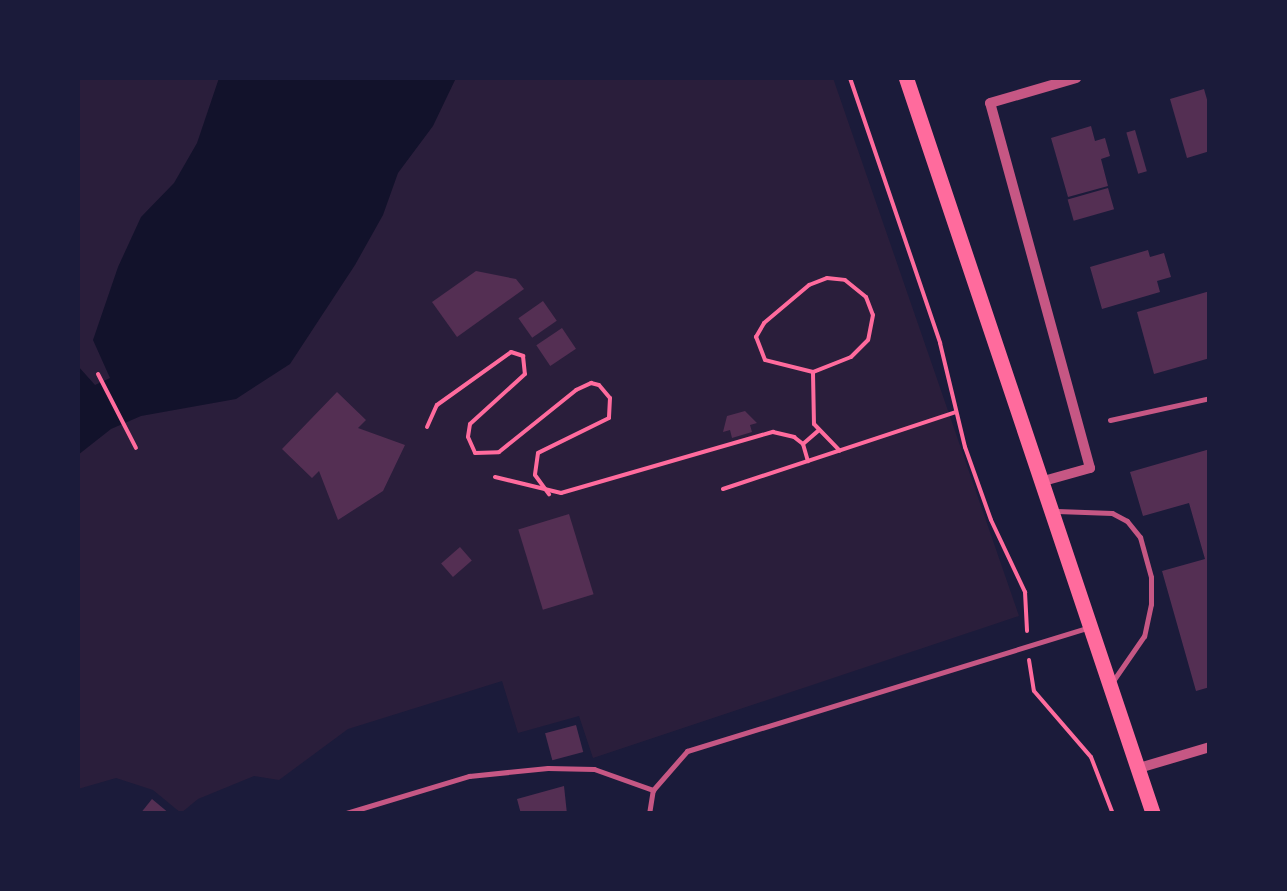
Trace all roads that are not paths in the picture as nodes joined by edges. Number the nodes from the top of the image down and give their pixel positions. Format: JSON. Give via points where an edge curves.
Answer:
{"nodes":[{"id":1,"x":906,"y":78,"type":"edge"},
{"id":2,"x":1076,"y":78,"type":"edge"},
{"id":3,"x":1210,"y":398,"type":"edge"},
{"id":4,"x":1110,"y":420,"type":"dead end"},
{"id":5,"x":1040,"y":482,"type":"junction"},
{"id":6,"x":1051,"y":511,"type":"junction"},
{"id":7,"x":1093,"y":626,"type":"junction"},
{"id":8,"x":1111,"y":684,"type":"junction"},
{"id":9,"x":1210,"y":747,"type":"edge"},
{"id":10,"x":1138,"y":768,"type":"junction"},
{"id":11,"x":653,"y":790,"type":"junction"},
{"id":12,"x":344,"y":814,"type":"edge"},
{"id":13,"x":649,"y":814,"type":"edge"},
{"id":14,"x":1152,"y":814,"type":"edge"}],
"edges":[{"from":1,"to":5,"type":"main road"},
{"from":2,"to":5,"type":"street","via":[[990,103],[1090,468]]},
{"from":3,"to":4,"type":"lane"},
{"from":5,"to":6,"type":"main road"},
{"from":6,"to":7,"type":"main road"},
{"from":6,"to":8,"type":"lane","via":[[1112,513],[1140,537],[1151,604],[1144,636]]},
{"from":7,"to":8,"type":"main road"},
{"from":7,"to":11,"type":"lane","via":[[687,751]]},
{"from":8,"to":10,"type":"main road"},
{"from":9,"to":10,"type":"street"},
{"from":10,"to":14,"type":"main road"},
{"from":11,"to":12,"type":"lane","via":[[594,769],[548,768],[469,776]]},
{"from":11,"to":13,"type":"lane"}]}
